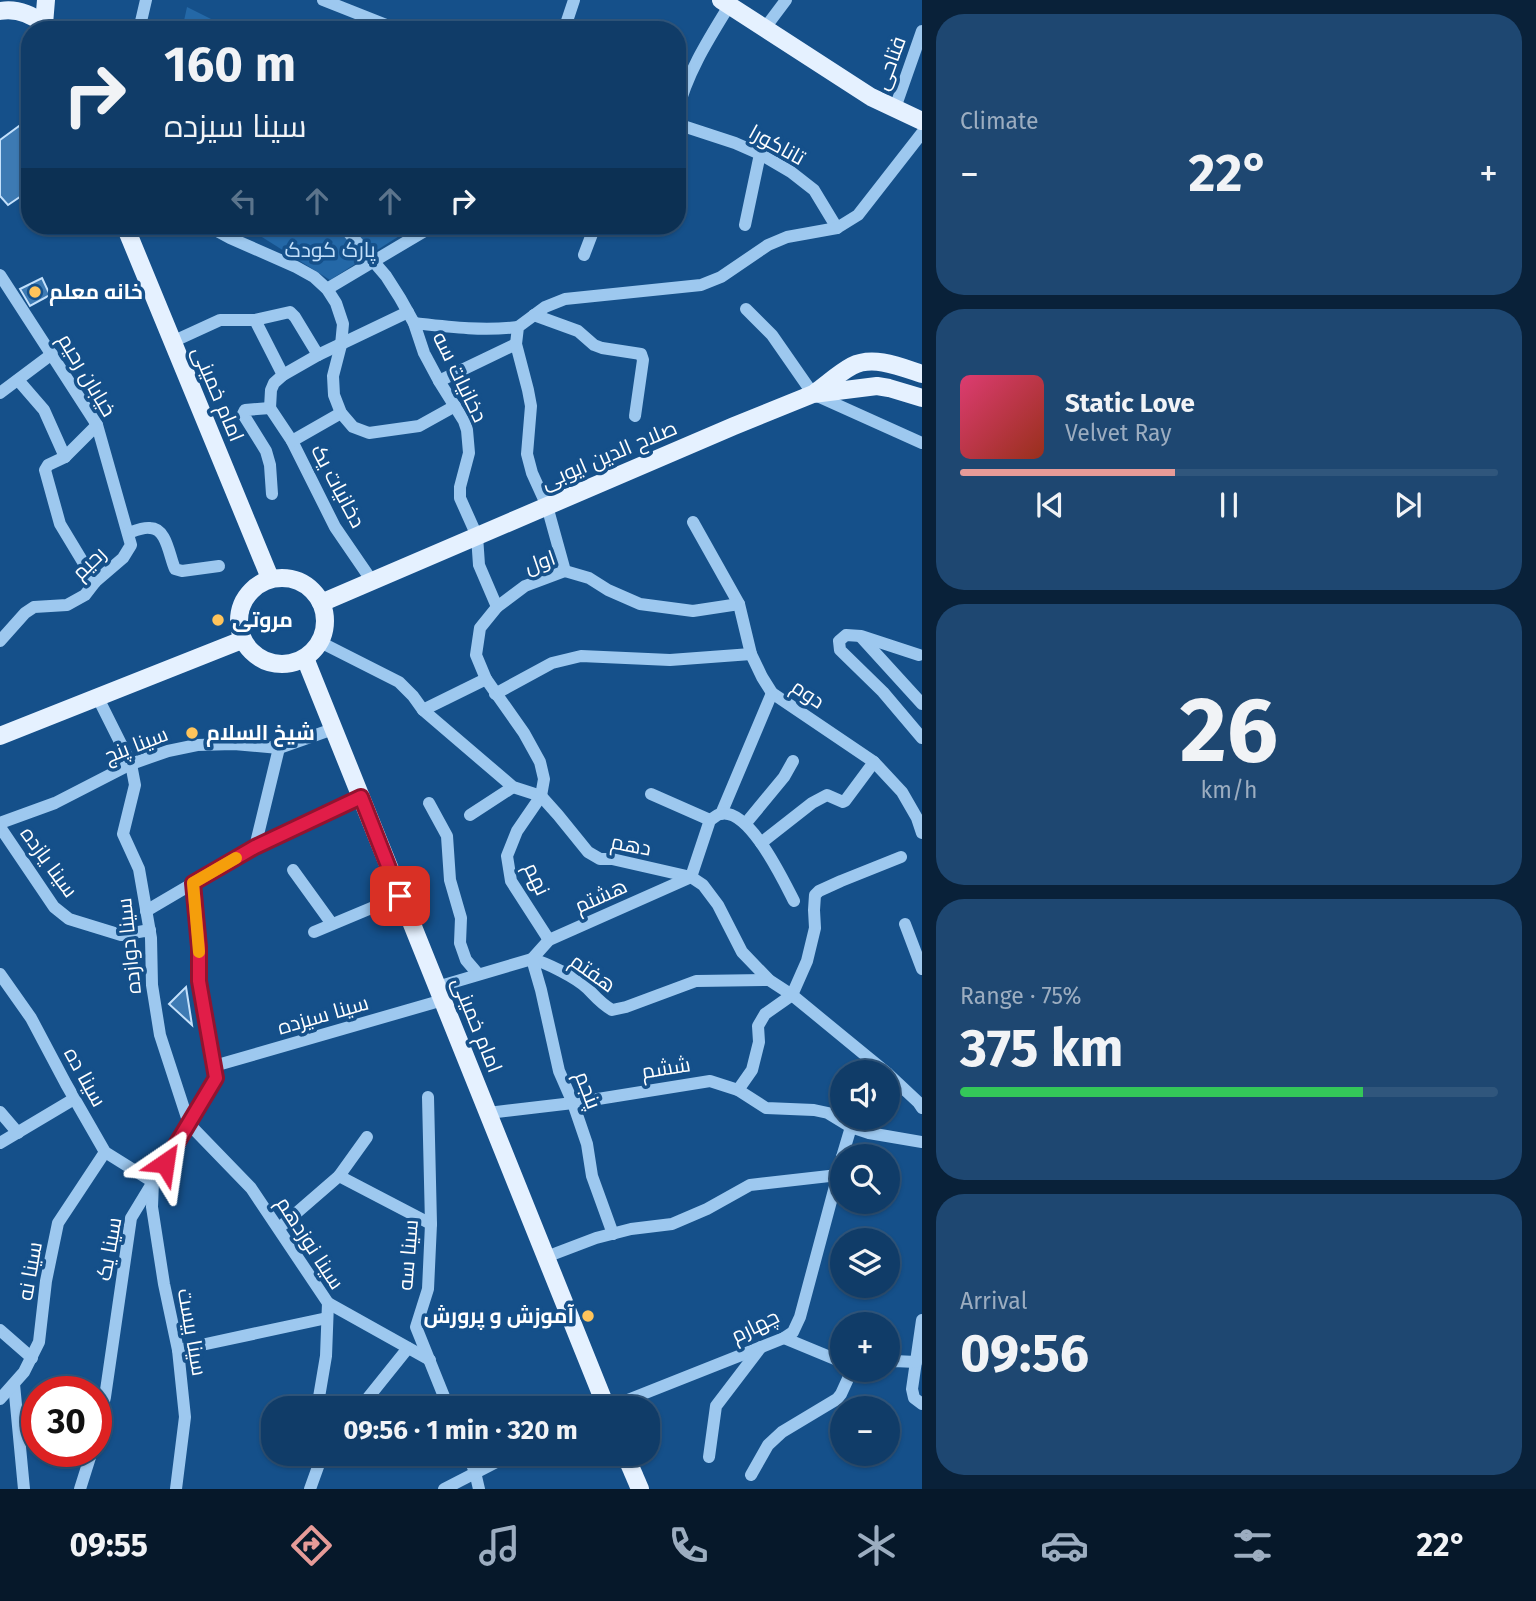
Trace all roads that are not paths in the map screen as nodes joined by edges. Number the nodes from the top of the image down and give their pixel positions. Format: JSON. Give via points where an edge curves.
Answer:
{"nodes":[{"id":1,"x":46,"y":0,"type":"edge"},
{"id":2,"x":146,"y":0,"type":"edge"},
{"id":3,"x":323,"y":0,"type":"edge"},
{"id":4,"x":574,"y":0,"type":"edge"},
{"id":5,"x":786,"y":0,"type":"edge"},
{"id":6,"x":725,"y":3,"type":"edge"},
{"id":7,"x":0,"y":11,"type":"edge"},
{"id":8,"x":39,"y":21,"type":"edge"},
{"id":9,"x":46,"y":21,"type":"edge"},
{"id":10,"x":141,"y":21,"type":"edge"},
{"id":11,"x":376,"y":21,"type":"edge"},
{"id":12,"x":567,"y":21,"type":"edge"},
{"id":13,"x":765,"y":29,"type":"junction"},
{"id":14,"x":922,"y":32,"type":"edge"},
{"id":15,"x":686,"y":84,"type":"edge"},
{"id":16,"x":895,"y":108,"type":"junction"},
{"id":17,"x":922,"y":121,"type":"edge"},
{"id":18,"x":686,"y":127,"type":"edge"},
{"id":19,"x":922,"y":134,"type":"edge"},
{"id":20,"x":760,"y":154,"type":"junction"},
{"id":21,"x":745,"y":225,"type":"dead end"},
{"id":22,"x":837,"y":228,"type":"junction"},
{"id":23,"x":129,"y":235,"type":"edge"},
{"id":24,"x":224,"y":235,"type":"edge"},
{"id":25,"x":351,"y":235,"type":"edge"},
{"id":26,"x":418,"y":235,"type":"edge"},
{"id":27,"x":592,"y":235,"type":"edge"},
{"id":28,"x":584,"y":255,"type":"dead end"},
{"id":29,"x":373,"y":261,"type":"junction"},
{"id":30,"x":0,"y":275,"type":"edge"},
{"id":31,"x":327,"y":289,"type":"junction"},
{"id":32,"x":746,"y":309,"type":"dead end"},
{"id":33,"x":534,"y":315,"type":"junction"},
{"id":34,"x":411,"y":318,"type":"junction"},
{"id":35,"x":255,"y":320,"type":"junction"},
{"id":36,"x":518,"y":327,"type":"junction"},
{"id":37,"x":172,"y":342,"type":"junction"},
{"id":38,"x":516,"y":344,"type":"junction"},
{"id":39,"x":341,"y":345,"type":"junction"},
{"id":40,"x":52,"y":354,"type":"junction"},
{"id":41,"x":318,"y":355,"type":"junction"},
{"id":42,"x":922,"y":374,"type":"edge"},
{"id":43,"x":283,"y":375,"type":"junction"},
{"id":44,"x":18,"y":380,"type":"junction"},
{"id":45,"x":439,"y":381,"type":"junction"},
{"id":46,"x":0,"y":394,"type":"edge"},
{"id":47,"x":813,"y":394,"type":"junction"},
{"id":48,"x":922,"y":398,"type":"edge"},
{"id":49,"x":455,"y":406,"type":"junction"},
{"id":50,"x":270,"y":408,"type":"junction"},
{"id":51,"x":341,"y":412,"type":"junction"},
{"id":52,"x":635,"y":416,"type":"dead end"},
{"id":53,"x":97,"y":425,"type":"junction"},
{"id":54,"x":292,"y":441,"type":"junction"},
{"id":55,"x":922,"y":443,"type":"edge"},
{"id":56,"x":65,"y":457,"type":"junction"},
{"id":57,"x":272,"y":494,"type":"dead end"},
{"id":58,"x":547,"y":506,"type":"junction"},
{"id":59,"x":693,"y":522,"type":"dead end"},
{"id":60,"x":477,"y":536,"type":"junction"},
{"id":61,"x":130,"y":539,"type":"junction"},
{"id":62,"x":219,"y":566,"type":"dead end"},
{"id":63,"x":565,"y":571,"type":"junction"},
{"id":64,"x":270,"y":579,"type":"junction"},
{"id":65,"x":372,"y":581,"type":"junction"},
{"id":66,"x":95,"y":582,"type":"junction"},
{"id":67,"x":321,"y":603,"type":"junction"},
{"id":68,"x":739,"y":604,"type":"junction"},
{"id":69,"x":497,"y":607,"type":"junction"},
{"id":70,"x":861,"y":636,"type":"junction"},
{"id":71,"x":242,"y":640,"type":"junction"},
{"id":72,"x":0,"y":641,"type":"edge"},
{"id":73,"x":320,"y":642,"type":"junction"},
{"id":74,"x":751,"y":654,"type":"junction"},
{"id":75,"x":919,"y":655,"type":"dead end"},
{"id":76,"x":305,"y":658,"type":"junction"},
{"id":77,"x":486,"y":679,"type":"junction"},
{"id":78,"x":772,"y":693,"type":"junction"},
{"id":79,"x":495,"y":694,"type":"junction"},
{"id":80,"x":97,"y":696,"type":"junction"},
{"id":81,"x":922,"y":704,"type":"edge"},
{"id":82,"x":423,"y":710,"type":"junction"},
{"id":83,"x":333,"y":729,"type":"junction"},
{"id":84,"x":0,"y":736,"type":"edge"},
{"id":85,"x":922,"y":738,"type":"edge"},
{"id":86,"x":279,"y":748,"type":"junction"},
{"id":87,"x":793,"y":761,"type":"dead end"},
{"id":88,"x":874,"y":762,"type":"junction"},
{"id":89,"x":131,"y":764,"type":"junction"},
{"id":90,"x":513,"y":787,"type":"junction"},
{"id":91,"x":651,"y":794,"type":"dead end"},
{"id":92,"x":541,"y":796,"type":"junction"},
{"id":93,"x":361,"y":797,"type":"junction"},
{"id":94,"x":429,"y":803,"type":"dead end"},
{"id":95,"x":470,"y":815,"type":"dead end"},
{"id":96,"x":716,"y":817,"type":"junction"},
{"id":97,"x":746,"y":823,"type":"junction"},
{"id":98,"x":0,"y":825,"type":"edge"},
{"id":99,"x":922,"y":833,"type":"edge"},
{"id":100,"x":761,"y":843,"type":"junction"},
{"id":101,"x":255,"y":847,"type":"junction"},
{"id":102,"x":901,"y":858,"type":"dead end"},
{"id":103,"x":293,"y":870,"type":"dead end"},
{"id":104,"x":691,"y":877,"type":"junction"},
{"id":105,"x":193,"y":883,"type":"junction"},
{"id":106,"x":400,"y":896,"type":"junction"},
{"id":107,"x":794,"y":901,"type":"dead end"},
{"id":108,"x":146,"y":911,"type":"junction"},
{"id":109,"x":332,"y":924,"type":"junction"},
{"id":110,"x":905,"y":924,"type":"dead end"},
{"id":111,"x":150,"y":930,"type":"junction"},
{"id":112,"x":314,"y":932,"type":"dead end"},
{"id":113,"x":549,"y":940,"type":"junction"},
{"id":114,"x":532,"y":959,"type":"junction"},
{"id":115,"x":922,"y":969,"type":"edge"},
{"id":116,"x":0,"y":974,"type":"edge"},
{"id":117,"x":478,"y":974,"type":"junction"},
{"id":118,"x":769,"y":980,"type":"junction"},
{"id":119,"x":440,"y":993,"type":"junction"},
{"id":120,"x":792,"y":995,"type":"junction"},
{"id":121,"x":871,"y":1060,"type":"edge"},
{"id":122,"x":214,"y":1066,"type":"junction"},
{"id":123,"x":900,"y":1085,"type":"edge"},
{"id":124,"x":738,"y":1090,"type":"junction"},
{"id":125,"x":428,"y":1097,"type":"dead end"},
{"id":126,"x":74,"y":1099,"type":"junction"},
{"id":127,"x":573,"y":1103,"type":"junction"},
{"id":128,"x":922,"y":1108,"type":"edge"},
{"id":129,"x":0,"y":1112,"type":"edge"},
{"id":130,"x":488,"y":1113,"type":"junction"},
{"id":131,"x":830,"y":1114,"type":"edge"},
{"id":132,"x":190,"y":1124,"type":"junction"},
{"id":133,"x":860,"y":1130,"type":"edge"},
{"id":134,"x":18,"y":1133,"type":"junction"},
{"id":135,"x":367,"y":1137,"type":"dead end"},
{"id":136,"x":922,"y":1142,"type":"edge"},
{"id":137,"x":0,"y":1143,"type":"edge"},
{"id":138,"x":105,"y":1152,"type":"junction"},
{"id":139,"x":339,"y":1175,"type":"junction"},
{"id":140,"x":830,"y":1176,"type":"edge"},
{"id":141,"x":153,"y":1182,"type":"junction"},
{"id":142,"x":830,"y":1205,"type":"edge"},
{"id":143,"x":431,"y":1224,"type":"junction"},
{"id":144,"x":279,"y":1228,"type":"junction"},
{"id":145,"x":613,"y":1234,"type":"junction"},
{"id":146,"x":546,"y":1256,"type":"junction"},
{"id":147,"x":328,"y":1303,"type":"junction"},
{"id":148,"x":327,"y":1318,"type":"junction"},
{"id":149,"x":922,"y":1320,"type":"edge"},
{"id":150,"x":0,"y":1330,"type":"edge"},
{"id":151,"x":784,"y":1338,"type":"junction"},
{"id":152,"x":762,"y":1346,"type":"junction"},
{"id":153,"x":408,"y":1348,"type":"junction"},
{"id":154,"x":178,"y":1350,"type":"junction"},
{"id":155,"x":830,"y":1357,"type":"edge"},
{"id":156,"x":32,"y":1358,"type":"junction"},
{"id":157,"x":429,"y":1360,"type":"junction"},
{"id":158,"x":900,"y":1361,"type":"edge"},
{"id":159,"x":916,"y":1362,"type":"junction"},
{"id":160,"x":108,"y":1376,"type":"edge"},
{"id":161,"x":846,"y":1382,"type":"edge"},
{"id":162,"x":14,"y":1384,"type":"junction"},
{"id":163,"x":319,"y":1396,"type":"edge"},
{"id":164,"x":369,"y":1396,"type":"edge"},
{"id":165,"x":444,"y":1396,"type":"edge"},
{"id":166,"x":601,"y":1396,"type":"edge"},
{"id":167,"x":638,"y":1396,"type":"edge"},
{"id":168,"x":0,"y":1399,"type":"edge"},
{"id":169,"x":922,"y":1404,"type":"edge"},
{"id":170,"x":709,"y":1457,"type":"dead end"},
{"id":171,"x":318,"y":1466,"type":"edge"},
{"id":172,"x":473,"y":1466,"type":"edge"},
{"id":173,"x":487,"y":1466,"type":"edge"},
{"id":174,"x":630,"y":1466,"type":"edge"},
{"id":175,"x":87,"y":1467,"type":"edge"},
{"id":176,"x":475,"y":1472,"type":"junction"},
{"id":177,"x":751,"y":1475,"type":"dead end"},
{"id":178,"x":24,"y":1489,"type":"edge"},
{"id":179,"x":80,"y":1489,"type":"edge"},
{"id":180,"x":176,"y":1489,"type":"edge"},
{"id":181,"x":310,"y":1489,"type":"edge"},
{"id":182,"x":444,"y":1489,"type":"edge"},
{"id":183,"x":479,"y":1489,"type":"edge"},
{"id":184,"x":639,"y":1489,"type":"edge"}],
"edges":[{"from":1,"to":9,"type":"main road"},
{"from":2,"to":10,"type":"street"},
{"from":3,"to":11,"type":"street"},
{"from":4,"to":12,"type":"street"},
{"from":5,"to":13,"type":"street"},
{"from":6,"to":13,"type":"main road"},
{"from":6,"to":15,"type":"street"},
{"from":7,"to":8,"type":"main road","via":[[20,11]]},
{"from":13,"to":16,"type":"main road"},
{"from":14,"to":16,"type":"street","name":"فتاحی"},
{"from":16,"to":17,"type":"main road"},
{"from":18,"to":20,"type":"street","name":"تاناکورا"},
{"from":19,"to":22,"type":"street","via":[[858,215]]},
{"from":20,"to":21,"type":"street"},
{"from":20,"to":22,"type":"street","name":"تاناکورا","via":[[814,190]]},
{"from":22,"to":33,"type":"street","via":[[787,237],[701,285],[565,299]]},
{"from":23,"to":37,"type":"main road","name":"امام خمینی"},
{"from":24,"to":31,"type":"street","via":[[296,267]]},
{"from":25,"to":29,"type":"street","name":"دخانیات سه"},
{"from":26,"to":29,"type":"street"},
{"from":27,"to":28,"type":"street"},
{"from":29,"to":31,"type":"street"},
{"from":29,"to":34,"type":"street","name":"دخانیات سه"},
{"from":30,"to":40,"type":"street","name":"خیابان رحیم"},
{"from":31,"to":39,"type":"street","via":[[343,324]]},
{"from":32,"to":47,"type":"street","via":[[772,335]]},
{"from":33,"to":36,"type":"street"},
{"from":33,"to":52,"type":"street","via":[[578,331],[594,345],[640,354]]},
{"from":34,"to":36,"type":"street","name":"دخانیات سه","via":[[467,330]]},
{"from":34,"to":39,"type":"street"},
{"from":34,"to":45,"type":"street","name":"دخانیات سه"},
{"from":35,"to":37,"type":"street","via":[[220,320]]},
{"from":35,"to":41,"type":"street","via":[[290,312]]},
{"from":35,"to":43,"type":"street"},
{"from":36,"to":38,"type":"street"},
{"from":37,"to":64,"type":"main road","name":"امام خمینی"},
{"from":38,"to":45,"type":"street"},
{"from":38,"to":58,"type":"street","via":[[531,406],[527,454]]},
{"from":39,"to":41,"type":"street"},
{"from":39,"to":51,"type":"street","via":[[333,376]]},
{"from":40,"to":44,"type":"street"},
{"from":40,"to":53,"type":"street","name":"خیابان رحیم"},
{"from":41,"to":43,"type":"street"},
{"from":42,"to":47,"type":"main road","via":[[894,365],[861,363]]},
{"from":43,"to":50,"type":"street","via":[[271,390]]},
{"from":44,"to":46,"type":"street"},
{"from":44,"to":56,"type":"street","via":[[44,410]]},
{"from":45,"to":49,"type":"street","name":"دخانیات سه"},
{"from":47,"to":48,"type":"main road","name":"صلاح الدین ایوبی","via":[[877,386]]},
{"from":47,"to":55,"type":"street"},
{"from":47,"to":58,"type":"main road","name":"صلاح الدین ایوبی"},
{"from":49,"to":51,"type":"street","via":[[419,426],[369,433],[353,427]]},
{"from":49,"to":60,"type":"street","name":"دخانیات سه","via":[[469,445],[460,498]]},
{"from":50,"to":54,"type":"street","name":"دخانیات یک"},
{"from":50,"to":57,"type":"street","via":[[243,414],[266,451]]},
{"from":51,"to":54,"type":"street"},
{"from":53,"to":56,"type":"street"},
{"from":53,"to":61,"type":"street","name":"خیابان رحیم"},
{"from":54,"to":65,"type":"street","name":"دخانیات یک","via":[[335,527]]},
{"from":56,"to":66,"type":"street","via":[[44,470],[60,524]]},
{"from":58,"to":60,"type":"main road","name":"صلاح الدین ایوبی"},
{"from":58,"to":63,"type":"street"},
{"from":59,"to":68,"type":"street","name":"دوم"},
{"from":60,"to":65,"type":"main road","name":"صلاح الدین ایوبی"},
{"from":60,"to":69,"type":"street","name":"دخانیات سه","via":[[479,565]]},
{"from":61,"to":62,"type":"street","via":[[150,527],[163,536],[175,569]]},
{"from":61,"to":66,"type":"street","name":"رحیم","via":[[123,558]]},
{"from":63,"to":68,"type":"street","name":"اول","via":[[640,604],[693,611]]},
{"from":63,"to":69,"type":"street","name":"اول","via":[[524,586]]},
{"from":64,"to":67,"type":"main road","via":[[300,581]]},
{"from":64,"to":71,"type":"main road","via":[[258,584],[242,602],[238,615]]},
{"from":65,"to":67,"type":"main road","name":"صلاح الدین ایوبی"},
{"from":66,"to":72,"type":"street","name":"رحیم","via":[[85,595],[67,605],[34,607]]},
{"from":67,"to":73,"type":"main road","via":[[325,623]]},
{"from":68,"to":74,"type":"street","name":"دوم"},
{"from":69,"to":77,"type":"street","name":"اول","via":[[480,628],[476,655]]},
{"from":70,"to":75,"type":"street"},
{"from":70,"to":81,"type":"street"},
{"from":70,"to":85,"type":"street","via":[[846,635],[839,641],[840,650]]},
{"from":71,"to":76,"type":"main road","via":[[258,658],[270,663],[282,665]]},
{"from":71,"to":80,"type":"main road"},
{"from":73,"to":76,"type":"main road"},
{"from":73,"to":82,"type":"street","via":[[400,682]]},
{"from":74,"to":78,"type":"street","name":"دوم"},
{"from":74,"to":79,"type":"street","via":[[670,660],[581,656],[552,663]]},
{"from":76,"to":83,"type":"main road","name":"امام خمینی"},
{"from":77,"to":79,"type":"street","name":"اول"},
{"from":77,"to":82,"type":"street"},
{"from":78,"to":88,"type":"street","name":"دوم"},
{"from":78,"to":96,"type":"street"},
{"from":79,"to":92,"type":"street","name":"اول","via":[[540,762]]},
{"from":80,"to":84,"type":"main road"},
{"from":80,"to":89,"type":"street"},
{"from":82,"to":90,"type":"street"},
{"from":83,"to":86,"type":"street","name":"سینا پنج"},
{"from":83,"to":93,"type":"main road","name":"امام خمینی"},
{"from":86,"to":89,"type":"street","name":"سینا پنج","via":[[197,745]]},
{"from":86,"to":101,"type":"street"},
{"from":87,"to":97,"type":"street"},
{"from":88,"to":99,"type":"street","name":"دوم","via":[[902,792]]},
{"from":88,"to":100,"type":"street","via":[[845,801],[827,795]]},
{"from":89,"to":98,"type":"street","name":"سینا پنج"},
{"from":89,"to":108,"type":"street","name":"سینا دوازده","via":[[135,785],[123,834],[139,869]]},
{"from":90,"to":92,"type":"street"},
{"from":90,"to":95,"type":"street"},
{"from":91,"to":96,"type":"street"},
{"from":92,"to":104,"type":"street","name":"دهم","via":[[588,852],[600,859]]},
{"from":92,"to":113,"type":"street","name":"نهم","via":[[506,856],[511,881]]},
{"from":93,"to":101,"type":"street"},
{"from":93,"to":106,"type":"main road","name":"امام خمینی"},
{"from":94,"to":117,"type":"street","via":[[447,836],[450,880],[461,918],[460,943]]},
{"from":96,"to":97,"type":"street","via":[[731,815]]},
{"from":96,"to":104,"type":"street"},
{"from":97,"to":100,"type":"street"},
{"from":98,"to":111,"type":"street","name":"سینا یازده","via":[[54,907],[69,919],[121,935]]},
{"from":100,"to":107,"type":"street"},
{"from":101,"to":105,"type":"street"},
{"from":102,"to":120,"type":"street","via":[[818,891],[811,950]]},
{"from":103,"to":109,"type":"street"},
{"from":104,"to":113,"type":"street","name":"هشتم"},
{"from":104,"to":118,"type":"street","via":[[703,885],[742,952]]},
{"from":105,"to":108,"type":"street"},
{"from":105,"to":122,"type":"street","name":"سینا یک","via":[[199,981]]},
{"from":106,"to":109,"type":"street"},
{"from":106,"to":119,"type":"main road","name":"امام خمینی"},
{"from":108,"to":111,"type":"street","name":"سینا دوازده"},
{"from":109,"to":112,"type":"street"},
{"from":110,"to":115,"type":"street"},
{"from":111,"to":132,"type":"street","name":"سینا دوازده","via":[[160,1035]]},
{"from":113,"to":114,"type":"street","name":"هشتم"},
{"from":114,"to":117,"type":"street"},
{"from":114,"to":118,"type":"street","name":"هفتم","via":[[585,986],[612,1010],[696,981]]},
{"from":114,"to":127,"type":"street","name":"پنجم","via":[[559,1071]]},
{"from":116,"to":126,"type":"street","name":"سینا ده","via":[[32,1018]]},
{"from":117,"to":119,"type":"street"},
{"from":118,"to":120,"type":"street"},
{"from":119,"to":122,"type":"street","name":"سینا سیزده"},
{"from":119,"to":130,"type":"main road","name":"امام خمینی"},
{"from":120,"to":121,"type":"street"},
{"from":120,"to":124,"type":"street","via":[[765,1014],[758,1027],[752,1070]]},
{"from":122,"to":132,"type":"street","name":"سینا یک","via":[[216,1078]]},
{"from":123,"to":128,"type":"street"},
{"from":124,"to":127,"type":"street","name":"ششم","via":[[710,1081]]},
{"from":124,"to":131,"type":"street","name":"ششم","via":[[766,1108]]},
{"from":125,"to":143,"type":"street","name":"سینا سه"},
{"from":126,"to":134,"type":"street"},
{"from":126,"to":138,"type":"street","name":"سینا ده"},
{"from":127,"to":130,"type":"street","name":"ششم"},
{"from":127,"to":145,"type":"street","name":"پنجم"},
{"from":129,"to":134,"type":"street"},
{"from":130,"to":146,"type":"main road","name":"امام خمینی"},
{"from":132,"to":141,"type":"street","name":"سینا یک"},
{"from":132,"to":144,"type":"street","name":"سینا نوزدهم","via":[[251,1188]]},
{"from":133,"to":136,"type":"street","name":"ششم"},
{"from":134,"to":137,"type":"street"},
{"from":135,"to":139,"type":"street"},
{"from":138,"to":141,"type":"street","name":"سینا ده"},
{"from":138,"to":156,"type":"street","name":"سینا نه","via":[[58,1223],[39,1342]]},
{"from":139,"to":143,"type":"street"},
{"from":139,"to":144,"type":"street"},
{"from":140,"to":145,"type":"street","via":[[750,1185],[672,1224]]},
{"from":141,"to":154,"type":"street","name":"سینا بیست","via":[[153,1220]]},
{"from":141,"to":160,"type":"street","name":"سینا یک","via":[[131,1218]]},
{"from":142,"to":151,"type":"street","name":"چهارم","via":[[800,1317],[793,1332]]},
{"from":143,"to":157,"type":"street","name":"سینا سه","via":[[428,1289],[416,1326]]},
{"from":144,"to":147,"type":"street","name":"سینا نوزدهم"},
{"from":145,"to":146,"type":"street"},
{"from":146,"to":166,"type":"main road","name":"امام خمینی"},
{"from":147,"to":148,"type":"street","name":"سینا نوزدهم"},
{"from":147,"to":153,"type":"street"},
{"from":148,"to":154,"type":"street"},
{"from":148,"to":163,"type":"street","name":"سینا نوزدهم"},
{"from":149,"to":159,"type":"street"},
{"from":150,"to":156,"type":"street"},
{"from":151,"to":152,"type":"street","name":"چهارم"},
{"from":151,"to":155,"type":"street"},
{"from":152,"to":167,"type":"street","name":"چهارم"},
{"from":152,"to":170,"type":"street","via":[[716,1406]]},
{"from":153,"to":157,"type":"street"},
{"from":153,"to":164,"type":"street"},
{"from":154,"to":180,"type":"street","name":"سینا بیست","via":[[185,1417]]},
{"from":156,"to":162,"type":"street","name":"سینا نه"},
{"from":157,"to":165,"type":"street","name":"سینا سه"},
{"from":158,"to":159,"type":"street"},
{"from":159,"to":169,"type":"street","via":[[912,1389]]},
{"from":161,"to":177,"type":"street","via":[[837,1399],[768,1445]]},
{"from":162,"to":168,"type":"street","name":"سینا نه"},
{"from":162,"to":178,"type":"street"},
{"from":171,"to":181,"type":"street"},
{"from":172,"to":176,"type":"street"},
{"from":173,"to":176,"type":"street"},
{"from":174,"to":184,"type":"main road"},
{"from":175,"to":179,"type":"street"},
{"from":176,"to":182,"type":"street"},
{"from":176,"to":183,"type":"street"}]}
